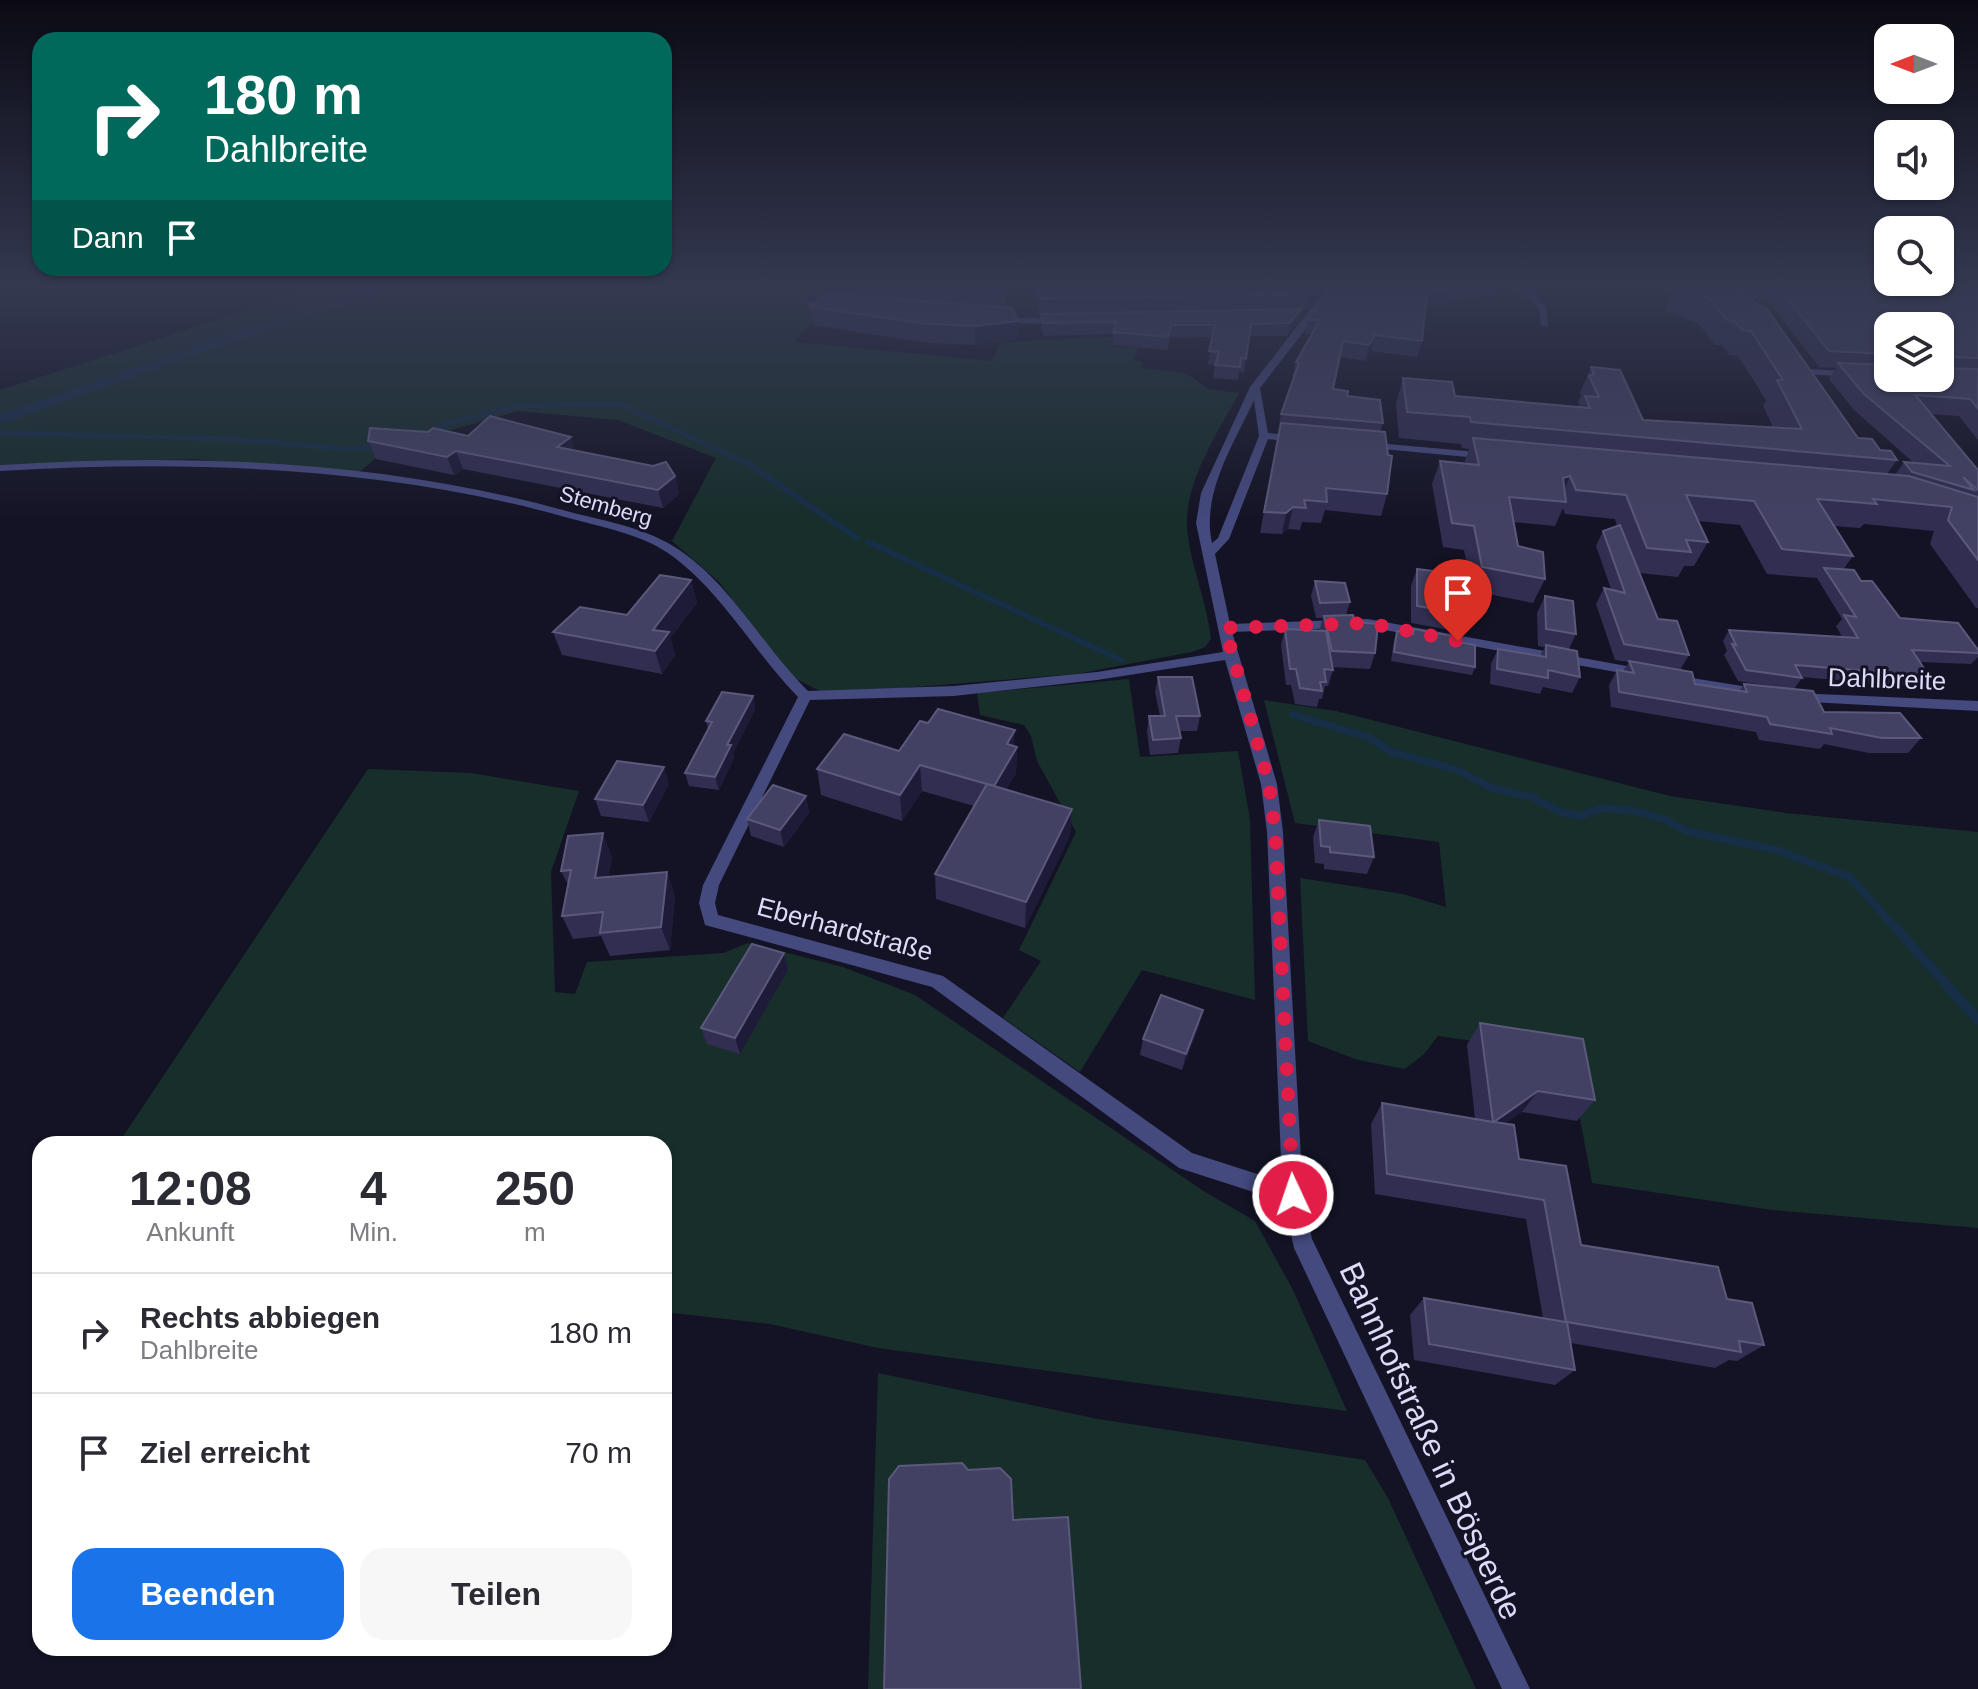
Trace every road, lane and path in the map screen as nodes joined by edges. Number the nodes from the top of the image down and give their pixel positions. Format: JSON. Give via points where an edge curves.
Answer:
{"nodes":[{"id":1,"x":1271,"y":364,"type":"edge"},
{"id":2,"x":1799,"y":364,"type":"edge"},
{"id":3,"x":1807,"y":372,"type":"junction"},
{"id":4,"x":1874,"y":375,"type":"edge"},
{"id":5,"x":1255,"y":387,"type":"junction"},
{"id":6,"x":1820,"y":390,"type":"edge"},
{"id":7,"x":1264,"y":436,"type":"junction"},
{"id":8,"x":1307,"y":440,"type":"edge"},
{"id":9,"x":1351,"y":443,"type":"edge"},
{"id":10,"x":1496,"y":456,"type":"edge"},
{"id":11,"x":0,"y":468,"type":"edge"},
{"id":12,"x":1207,"y":554,"type":"junction"},
{"id":13,"x":1225,"y":628,"type":"junction"},
{"id":14,"x":1230,"y":655,"type":"junction"},
{"id":15,"x":805,"y":696,"type":"junction"},
{"id":16,"x":1978,"y":706,"type":"edge"},
{"id":17,"x":1293,"y":1195,"type":"junction"},
{"id":18,"x":1516,"y":1689,"type":"edge"}],
"edges":[{"from":1,"to":5,"type":"street","name":"Bahnhofstraße in Bösperde"},
{"from":2,"to":3,"type":"street"},
{"from":3,"to":4,"type":"street"},
{"from":3,"to":6,"type":"street"},
{"from":5,"to":7,"type":"street"},
{"from":5,"to":12,"type":"street","name":"Bahnhofstraße in Bösperde","via":[[1207,493],[1202,523]]},
{"from":7,"to":8,"type":"street"},
{"from":7,"to":12,"type":"street","via":[[1223,539]]},
{"from":9,"to":10,"type":"street"},
{"from":11,"to":15,"type":"street","name":"Stemberg","via":[[240,464],[470,491],[646,536],[669,547],[714,585],[753,639]]},
{"from":12,"to":13,"type":"street","name":"Bahnhofstraße in Bösperde"},
{"from":13,"to":14,"type":"street","name":"Bahnhofstraße in Bösperde"},
{"from":13,"to":16,"type":"street","name":"Dahlbreite","via":[[1368,623],[1782,697]]},
{"from":14,"to":15,"type":"street","via":[[954,691]]},
{"from":14,"to":17,"type":"street","name":"Bahnhofstraße in Bösperde","via":[[1269,784],[1275,832]]},
{"from":15,"to":17,"type":"street","name":"Eberhardstraße","via":[[711,885],[711,920],[937,981],[1186,1161]]},
{"from":17,"to":18,"type":"street","name":"Bahnhofstraße in Bösperde","via":[[1302,1241]]}]}
